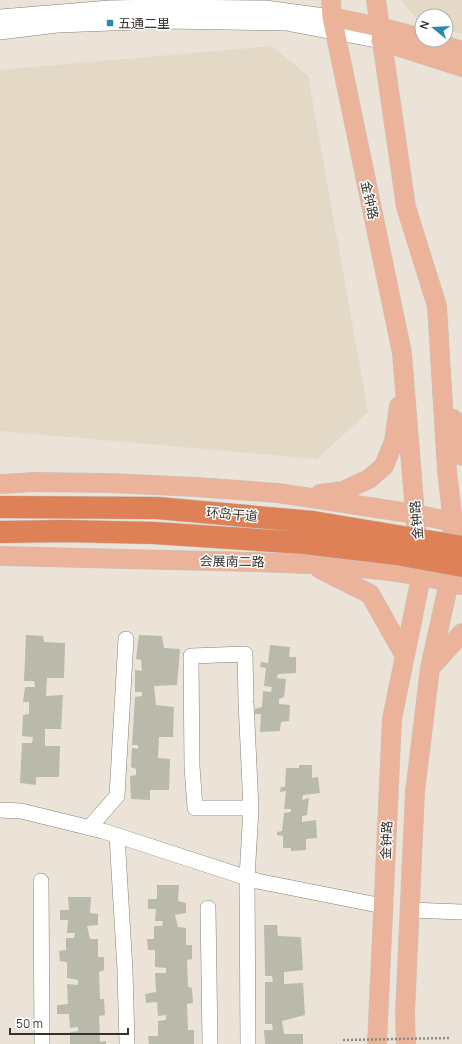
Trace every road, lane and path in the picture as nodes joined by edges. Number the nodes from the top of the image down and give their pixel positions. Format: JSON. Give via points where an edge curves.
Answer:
{"nodes":[{"id":1,"x":376,"y":0,"type":"edge"},
{"id":2,"x":333,"y":16,"type":"edge"},
{"id":3,"x":0,"y":17,"type":"edge"},
{"id":4,"x":0,"y":32,"type":"edge"},
{"id":5,"x":380,"y":34,"type":"junction"},
{"id":6,"x":414,"y":37,"type":"edge"},
{"id":7,"x":462,"y":67,"type":"edge"},
{"id":8,"x":402,"y":353,"type":"junction"},
{"id":9,"x":440,"y":365,"type":"junction"},
{"id":10,"x":462,"y":456,"type":"edge"},
{"id":11,"x":0,"y":484,"type":"edge"},
{"id":12,"x":302,"y":497,"type":"junction"},
{"id":13,"x":0,"y":507,"type":"edge"},
{"id":14,"x":415,"y":514,"type":"junction"},
{"id":15,"x":458,"y":523,"type":"edge"},
{"id":16,"x":0,"y":532,"type":"edge"},
{"id":17,"x":462,"y":547,"type":"edge"},
{"id":18,"x":0,"y":556,"type":"edge"},
{"id":19,"x":306,"y":563,"type":"junction"},
{"id":20,"x":422,"y":577,"type":"junction"},
{"id":21,"x":458,"y":578,"type":"edge"},
{"id":22,"x":462,"y":633,"type":"edge"},
{"id":23,"x":126,"y":639,"type":"dead end"},
{"id":24,"x":405,"y":656,"type":"junction"},
{"id":25,"x":430,"y":668,"type":"junction"},
{"id":26,"x":251,"y":808,"type":"junction"},
{"id":27,"x":0,"y":810,"type":"edge"},
{"id":28,"x":89,"y":828,"type":"junction"},
{"id":29,"x":117,"y":836,"type":"junction"},
{"id":30,"x":247,"y":878,"type":"junction"},
{"id":31,"x":41,"y":881,"type":"dead end"},
{"id":32,"x":383,"y":906,"type":"junction"},
{"id":33,"x":208,"y":908,"type":"dead end"},
{"id":34,"x":409,"y":910,"type":"junction"},
{"id":35,"x":462,"y":912,"type":"edge"},
{"id":36,"x":450,"y":1038,"type":"dead end"},
{"id":37,"x":342,"y":1040,"type":"dead end"},
{"id":38,"x":42,"y":1044,"type":"edge"},
{"id":39,"x":127,"y":1044,"type":"edge"},
{"id":40,"x":210,"y":1044,"type":"edge"},
{"id":41,"x":248,"y":1044,"type":"edge"},
{"id":42,"x":377,"y":1044,"type":"edge"},
{"id":43,"x":406,"y":1044,"type":"edge"}],
"edges":[{"from":1,"to":5,"type":"main road","name":"金钟路"},
{"from":2,"to":3,"type":"street","via":[[265,8],[164,7],[110,8]]},
{"from":2,"to":4,"type":"street","via":[[286,23],[165,21],[57,25]]},
{"from":2,"to":5,"type":"main road"},
{"from":2,"to":8,"type":"main road","name":"金钟路"},
{"from":5,"to":6,"type":"main road"},
{"from":5,"to":7,"type":"main road"},
{"from":5,"to":9,"type":"main road","name":"金钟路","via":[[406,206],[437,306]]},
{"from":8,"to":12,"type":"main road","via":[[394,441],[384,466],[369,479],[344,491]]},
{"from":8,"to":14,"type":"main road","name":"金钟路"},
{"from":9,"to":10,"type":"main road"},
{"from":9,"to":15,"type":"main road","name":"金钟路","via":[[448,471]]},
{"from":11,"to":12,"type":"main road","via":[[49,482],[196,486]]},
{"from":12,"to":14,"type":"main road"},
{"from":13,"to":17,"type":"highway","name":"环岛干道","bridge":true,"via":[[157,508],[313,522]]},
{"from":14,"to":15,"type":"main road"},
{"from":14,"to":20,"type":"main road","name":"金钟路"},
{"from":15,"to":21,"type":"main road","name":"金钟路"},
{"from":16,"to":21,"type":"highway","name":"环岛干道","bridge":true,"via":[[154,533],[304,543],[396,554]]},
{"from":18,"to":19,"type":"main road","name":"会展南二路"},
{"from":19,"to":20,"type":"main road","name":"会展南二路","via":[[367,568]]},
{"from":19,"to":24,"type":"main road","via":[[370,594]]},
{"from":20,"to":21,"type":"main road","name":"会展南二路"},
{"from":20,"to":24,"type":"main road","name":"金钟路"},
{"from":21,"to":25,"type":"main road","name":"金钟路"},
{"from":22,"to":25,"type":"main road"},
{"from":23,"to":28,"type":"street","via":[[117,796]]},
{"from":24,"to":32,"type":"main road","name":"金钟路","via":[[392,719]]},
{"from":25,"to":34,"type":"main road","name":"金钟路","via":[[415,792]]},
{"from":26,"to":26,"type":"street","via":[[245,654],[191,656],[194,808]]},
{"from":26,"to":30,"type":"street"},
{"from":27,"to":28,"type":"street","via":[[21,811]]},
{"from":28,"to":29,"type":"street"},
{"from":29,"to":30,"type":"street"},
{"from":29,"to":39,"type":"street"},
{"from":30,"to":32,"type":"street"},
{"from":30,"to":41,"type":"street"},
{"from":31,"to":38,"type":"street"},
{"from":32,"to":42,"type":"main road","name":"金钟路"},
{"from":33,"to":40,"type":"street"},
{"from":34,"to":35,"type":"street"},
{"from":34,"to":43,"type":"main road","name":"金钟路"},
{"from":36,"to":37,"type":"path","bridge":true}]}
